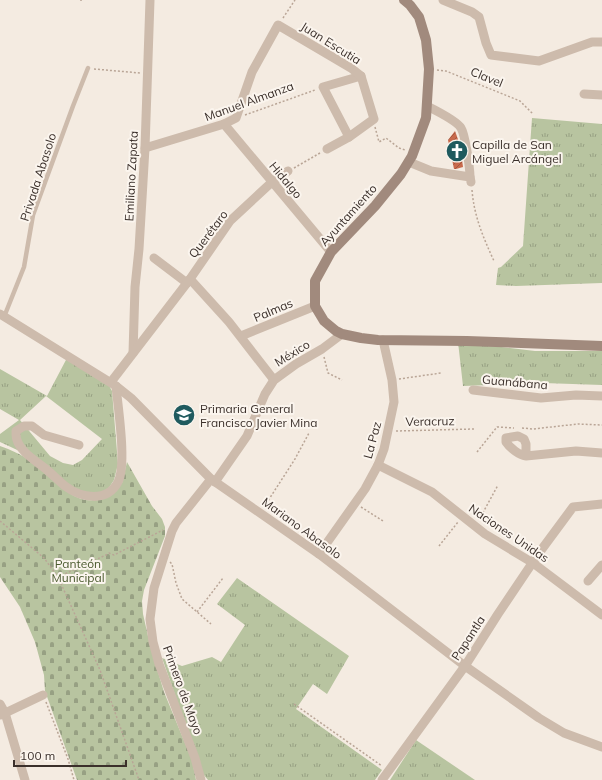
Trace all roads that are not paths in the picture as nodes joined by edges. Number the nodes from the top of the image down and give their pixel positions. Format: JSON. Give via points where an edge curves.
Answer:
{"nodes":[{"id":1,"x":150,"y":0,"type":"edge"},
{"id":2,"x":404,"y":0,"type":"edge"},
{"id":3,"x":443,"y":0,"type":"edge"},
{"id":4,"x":602,"y":42,"type":"edge"},
{"id":5,"x":88,"y":68,"type":"road end"},
{"id":6,"x":361,"y":76,"type":"junction"},
{"id":7,"x":584,"y":94,"type":"dead end"},
{"id":8,"x":602,"y":95,"type":"edge"},
{"id":9,"x":427,"y":106,"type":"junction"},
{"id":10,"x":236,"y":118,"type":"joint"},
{"id":11,"x":224,"y":124,"type":"junction"},
{"id":12,"x":349,"y":137,"type":"junction"},
{"id":13,"x":145,"y":148,"type":"junction"},
{"id":14,"x":327,"y":149,"type":"road end"},
{"id":15,"x":411,"y":159,"type":"junction"},
{"id":16,"x":288,"y":171,"type":"road end"},
{"id":17,"x":272,"y":182,"type":"junction"},
{"id":18,"x":331,"y":252,"type":"junction"},
{"id":19,"x":154,"y":258,"type":"dead end"},
{"id":20,"x":188,"y":281,"type":"junction"},
{"id":21,"x":315,"y":306,"type":"junction"},
{"id":22,"x":2,"y":316,"type":"edge"},
{"id":23,"x":342,"y":334,"type":"junction"},
{"id":24,"x":241,"y":336,"type":"junction"},
{"id":25,"x":383,"y":340,"type":"junction"},
{"id":26,"x":602,"y":346,"type":"edge"},
{"id":27,"x":133,"y":353,"type":"junction"},
{"id":28,"x":274,"y":380,"type":"junction"},
{"id":29,"x":114,"y":384,"type":"junction"},
{"id":30,"x":473,"y":390,"type":"dead end"},
{"id":31,"x":602,"y":396,"type":"edge"},
{"id":32,"x":79,"y":444,"type":"dead end"},
{"id":33,"x":602,"y":453,"type":"edge"},
{"id":34,"x":526,"y":456,"type":"dead end"},
{"id":35,"x":378,"y":465,"type":"junction"},
{"id":36,"x":213,"y":481,"type":"junction"},
{"id":37,"x":602,"y":504,"type":"edge"},
{"id":38,"x":319,"y":554,"type":"junction"},
{"id":39,"x":533,"y":563,"type":"junction"},
{"id":40,"x":602,"y":565,"type":"edge"},
{"id":41,"x":588,"y":580,"type":"dead end"},
{"id":42,"x":602,"y":615,"type":"edge"},
{"id":43,"x":465,"y":666,"type":"junction"},
{"id":44,"x":43,"y":695,"type":"road end"},
{"id":45,"x":0,"y":704,"type":"edge"},
{"id":46,"x":3,"y":714,"type":"edge"},
{"id":47,"x":602,"y":747,"type":"edge"},
{"id":48,"x":25,"y":780,"type":"edge"},
{"id":49,"x":201,"y":780,"type":"edge"},
{"id":50,"x":382,"y":780,"type":"edge"}],
"edges":[{"from":1,"to":13,"type":"street","name":"Emiliano Zapata"},
{"from":2,"to":9,"type":"street","name":"Ayuntamiento","via":[[419,17],[426,40],[429,69]]},
{"from":3,"to":4,"type":"street","via":[[479,17],[491,55],[540,61],[592,42]]},
{"from":5,"to":22,"type":"lane","name":"Privada Abasolo","via":[[33,215],[24,267]]},
{"from":6,"to":10,"type":"street","name":"Juan Escutia","via":[[278,25],[252,72]]},
{"from":6,"to":12,"type":"street","name":"Juan Escutia","via":[[374,119]]},
{"from":6,"to":12,"type":"street","via":[[323,88]]},
{"from":7,"to":8,"type":"street"},
{"from":9,"to":15,"type":"street","name":"Ayuntamiento","via":[[426,118]]},
{"from":9,"to":15,"type":"street","via":[[461,128],[471,180],[431,171]]},
{"from":10,"to":11,"type":"street","name":"Manuel Almanza"},
{"from":11,"to":13,"type":"street","name":"Manuel Almanza"},
{"from":11,"to":17,"type":"street","name":"Hidalgo"},
{"from":12,"to":14,"type":"street"},
{"from":13,"to":27,"type":"street","name":"Emiliano Zapata"},
{"from":15,"to":18,"type":"street","name":"Ayuntamiento","via":[[375,206]]},
{"from":16,"to":17,"type":"street","name":"Querétaro"},
{"from":17,"to":18,"type":"street","name":"Hidalgo"},
{"from":17,"to":20,"type":"street","name":"Querétaro","via":[[230,221]]},
{"from":18,"to":21,"type":"street","name":"Ayuntamiento","via":[[315,281]]},
{"from":19,"to":20,"type":"street"},
{"from":20,"to":24,"type":"street"},
{"from":20,"to":27,"type":"street","name":"Querétaro"},
{"from":21,"to":23,"type":"street","via":[[324,321]]},
{"from":21,"to":24,"type":"street","name":"Palmas"},
{"from":22,"to":29,"type":"street","name":"Mariano Abasolo"},
{"from":23,"to":25,"type":"street"},
{"from":23,"to":28,"type":"street","name":"México"},
{"from":24,"to":28,"type":"street"},
{"from":25,"to":26,"type":"street"},
{"from":25,"to":35,"type":"street","name":"La Paz","via":[[394,402]]},
{"from":27,"to":29,"type":"street","name":"Querétaro"},
{"from":28,"to":36,"type":"street","name":"México","via":[[265,394],[247,436]]},
{"from":29,"to":32,"type":"street","via":[[122,471],[111,491],[100,496],[85,497],[66,487],[24,450],[17,441],[16,431],[24,426],[32,426],[44,435]]},
{"from":29,"to":36,"type":"street","name":"Mariano Abasolo"},
{"from":30,"to":31,"type":"street","name":"Guanábana","via":[[541,398]]},
{"from":33,"to":34,"type":"street","via":[[576,451]]},
{"from":35,"to":38,"type":"street","name":"La Paz","via":[[355,504]]},
{"from":35,"to":39,"type":"street","name":"Naciones Unidas","via":[[432,492],[485,534]]},
{"from":36,"to":38,"type":"street","name":"Mariano Abasolo"},
{"from":36,"to":49,"type":"street","name":"Primero de Mayo","via":[[174,528],[154,588],[150,619],[160,664]]},
{"from":37,"to":39,"type":"street","name":"Papantla","via":[[574,507]]},
{"from":38,"to":43,"type":"street","name":"Mariano Abasolo"},
{"from":39,"to":42,"type":"street","name":"Naciones Unidas"},
{"from":39,"to":43,"type":"street","name":"Papantla"},
{"from":40,"to":41,"type":"street"},
{"from":43,"to":47,"type":"street","name":"Mariano Abasolo","via":[[564,733]]},
{"from":43,"to":50,"type":"street","name":"Papantla"},
{"from":44,"to":46,"type":"street"},
{"from":45,"to":46,"type":"street"},
{"from":46,"to":48,"type":"street"}]}
